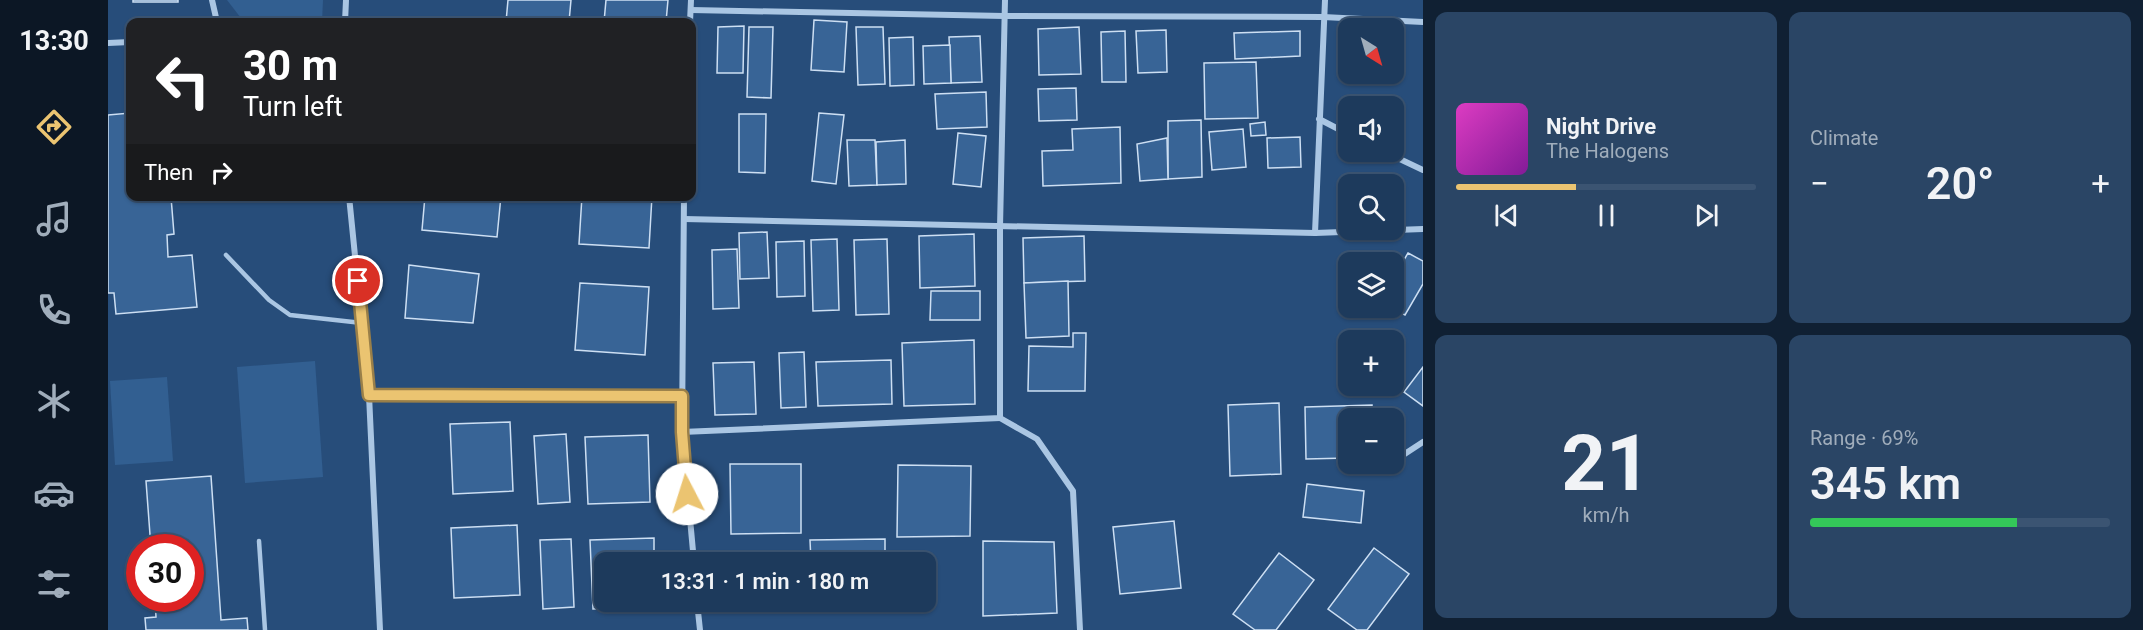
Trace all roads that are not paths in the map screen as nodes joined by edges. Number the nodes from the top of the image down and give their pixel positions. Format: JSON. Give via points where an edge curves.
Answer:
{"nodes":[{"id":1,"x":212,"y":0,"type":"edge"},
{"id":2,"x":346,"y":0,"type":"edge"},
{"id":3,"x":691,"y":0,"type":"edge"},
{"id":4,"x":1005,"y":0,"type":"edge"},
{"id":5,"x":1325,"y":0,"type":"edge"},
{"id":6,"x":691,"y":10,"type":"junction"},
{"id":7,"x":1004,"y":16,"type":"junction"},
{"id":8,"x":1323,"y":16,"type":"junction"},
{"id":9,"x":216,"y":18,"type":"edge"},
{"id":10,"x":345,"y":18,"type":"edge"},
{"id":11,"x":690,"y":18,"type":"edge"},
{"id":12,"x":1423,"y":22,"type":"edge"},
{"id":13,"x":108,"y":42,"type":"edge"},
{"id":14,"x":126,"y":42,"type":"edge"},
{"id":15,"x":1319,"y":119,"type":"junction"},
{"id":16,"x":1338,"y":129,"type":"edge"},
{"id":17,"x":1404,"y":161,"type":"edge"},
{"id":18,"x":1423,"y":170,"type":"edge"},
{"id":19,"x":350,"y":201,"type":"edge"},
{"id":20,"x":684,"y":201,"type":"edge"},
{"id":21,"x":684,"y":219,"type":"junction"},
{"id":22,"x":1000,"y":227,"type":"junction"},
{"id":23,"x":1423,"y":229,"type":"edge"},
{"id":24,"x":1315,"y":234,"type":"junction"},
{"id":25,"x":226,"y":255,"type":"dead end"},
{"id":26,"x":363,"y":323,"type":"junction"},
{"id":27,"x":369,"y":395,"type":"junction"},
{"id":28,"x":682,"y":396,"type":"junction"},
{"id":29,"x":1000,"y":418,"type":"junction"},
{"id":30,"x":682,"y":432,"type":"junction"},
{"id":31,"x":1423,"y":442,"type":"edge"},
{"id":32,"x":1404,"y":454,"type":"edge"},
{"id":33,"x":259,"y":541,"type":"dead end"},
{"id":34,"x":693,"y":552,"type":"edge"},
{"id":35,"x":698,"y":612,"type":"edge"},
{"id":36,"x":265,"y":630,"type":"edge"},
{"id":37,"x":380,"y":630,"type":"edge"},
{"id":38,"x":700,"y":630,"type":"edge"},
{"id":39,"x":1080,"y":630,"type":"edge"}],
"edges":[{"from":1,"to":9,"type":"street"},
{"from":2,"to":10,"type":"street"},
{"from":3,"to":6,"type":"street"},
{"from":4,"to":7,"type":"street"},
{"from":5,"to":8,"type":"street"},
{"from":6,"to":7,"type":"street"},
{"from":6,"to":11,"type":"street"},
{"from":7,"to":8,"type":"street"},
{"from":7,"to":22,"type":"street"},
{"from":8,"to":12,"type":"street"},
{"from":8,"to":15,"type":"street"},
{"from":13,"to":14,"type":"street"},
{"from":15,"to":16,"type":"street"},
{"from":15,"to":24,"type":"street"},
{"from":17,"to":18,"type":"street"},
{"from":19,"to":26,"type":"street"},
{"from":20,"to":21,"type":"street"},
{"from":21,"to":22,"type":"street"},
{"from":21,"to":28,"type":"street"},
{"from":22,"to":24,"type":"street"},
{"from":22,"to":29,"type":"street"},
{"from":23,"to":24,"type":"street"},
{"from":25,"to":26,"type":"lane","via":[[269,300],[290,315]]},
{"from":26,"to":27,"type":"street"},
{"from":27,"to":28,"type":"street"},
{"from":27,"to":37,"type":"street"},
{"from":28,"to":30,"type":"street"},
{"from":29,"to":30,"type":"street"},
{"from":29,"to":39,"type":"street","via":[[1037,439],[1073,491]]},
{"from":30,"to":34,"type":"street"},
{"from":31,"to":32,"type":"street"},
{"from":33,"to":36,"type":"lane"},
{"from":35,"to":38,"type":"street"}]}
